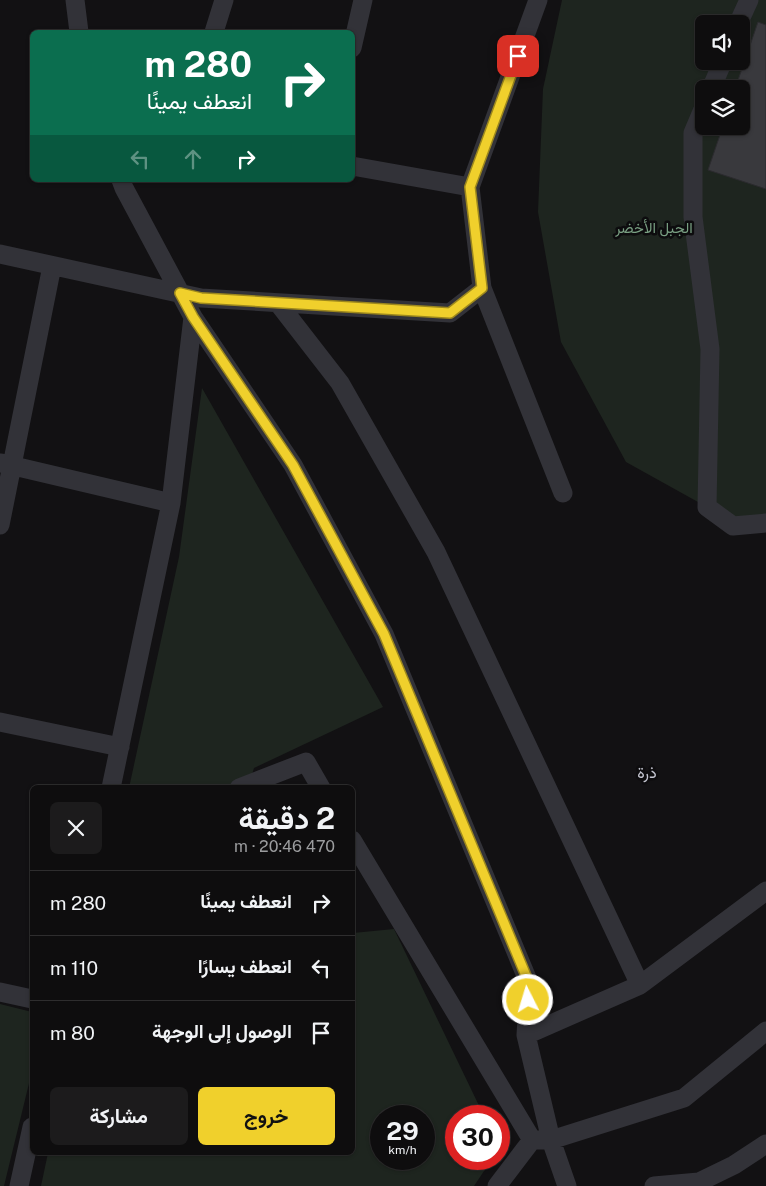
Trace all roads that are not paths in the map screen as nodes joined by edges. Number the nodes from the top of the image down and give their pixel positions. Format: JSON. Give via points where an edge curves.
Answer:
{"nodes":[{"id":1,"x":75,"y":0,"type":"edge"},
{"id":2,"x":224,"y":0,"type":"edge"},
{"id":3,"x":538,"y":0,"type":"edge"},
{"id":4,"x":749,"y":0,"type":"edge"},
{"id":5,"x":357,"y":1,"type":"edge"},
{"id":6,"x":742,"y":15,"type":"edge"},
{"id":7,"x":79,"y":30,"type":"edge"},
{"id":8,"x":215,"y":30,"type":"edge"},
{"id":9,"x":354,"y":30,"type":"edge"},
{"id":10,"x":695,"y":128,"type":"edge"},
{"id":11,"x":355,"y":167,"type":"edge"},
{"id":12,"x":122,"y":182,"type":"edge"},
{"id":13,"x":470,"y":187,"type":"junction"},
{"id":14,"x":0,"y":254,"type":"edge"},
{"id":15,"x":52,"y":266,"type":"junction"},
{"id":16,"x":482,"y":288,"type":"junction"},
{"id":17,"x":180,"y":293,"type":"junction"},
{"id":18,"x":278,"y":303,"type":"junction"},
{"id":19,"x":193,"y":317,"type":"junction"},
{"id":20,"x":6,"y":464,"type":"edge"},
{"id":21,"x":563,"y":493,"type":"dead end"},
{"id":22,"x":171,"y":503,"type":"junction"},
{"id":23,"x":766,"y":523,"type":"edge"},
{"id":24,"x":0,"y":525,"type":"edge"},
{"id":25,"x":0,"y":722,"type":"edge"},
{"id":26,"x":120,"y":746,"type":"junction"},
{"id":27,"x":112,"y":785,"type":"edge"},
{"id":28,"x":247,"y":785,"type":"edge"},
{"id":29,"x":319,"y":785,"type":"edge"},
{"id":30,"x":355,"y":845,"type":"edge"},
{"id":31,"x":766,"y":892,"type":"edge"},
{"id":32,"x":640,"y":985,"type":"junction"},
{"id":33,"x":0,"y":992,"type":"edge"},
{"id":34,"x":30,"y":999,"type":"edge"},
{"id":35,"x":766,"y":1031,"type":"edge"},
{"id":36,"x":526,"y":1035,"type":"junction"},
{"id":37,"x":30,"y":1136,"type":"edge"},
{"id":38,"x":542,"y":1140,"type":"junction"},
{"id":39,"x":766,"y":1144,"type":"edge"},
{"id":40,"x":19,"y":1186,"type":"edge"},
{"id":41,"x":497,"y":1186,"type":"edge"},
{"id":42,"x":567,"y":1186,"type":"edge"},
{"id":43,"x":654,"y":1186,"type":"edge"}],
"edges":[{"from":1,"to":7,"type":"street"},
{"from":2,"to":8,"type":"street"},
{"from":3,"to":13,"type":"street"},
{"from":4,"to":6,"type":"street"},
{"from":5,"to":9,"type":"street"},
{"from":10,"to":23,"type":"street","via":[[692,217],[710,349],[707,507],[733,526]]},
{"from":11,"to":13,"type":"street"},
{"from":12,"to":17,"type":"street"},
{"from":13,"to":16,"type":"street"},
{"from":14,"to":15,"type":"street"},
{"from":15,"to":17,"type":"street"},
{"from":15,"to":20,"type":"street"},
{"from":16,"to":18,"type":"street","via":[[450,313]]},
{"from":16,"to":21,"type":"street"},
{"from":17,"to":18,"type":"street","via":[[201,298]]},
{"from":17,"to":19,"type":"street"},
{"from":18,"to":32,"type":"street","via":[[340,383],[436,552]]},
{"from":19,"to":22,"type":"street"},
{"from":19,"to":36,"type":"street","via":[[293,465],[384,634],[529,983]]},
{"from":20,"to":22,"type":"street"},
{"from":20,"to":24,"type":"street"},
{"from":22,"to":26,"type":"street"},
{"from":25,"to":26,"type":"street"},
{"from":26,"to":27,"type":"street"},
{"from":28,"to":29,"type":"street","via":[[306,762]]},
{"from":30,"to":38,"type":"street"},
{"from":31,"to":32,"type":"street"},
{"from":32,"to":36,"type":"street"},
{"from":33,"to":34,"type":"street"},
{"from":35,"to":38,"type":"street","via":[[684,1098]]},
{"from":36,"to":38,"type":"street"},
{"from":37,"to":40,"type":"street"},
{"from":38,"to":41,"type":"street"},
{"from":38,"to":42,"type":"street"},
{"from":39,"to":43,"type":"street","via":[[699,1182]]}]}
